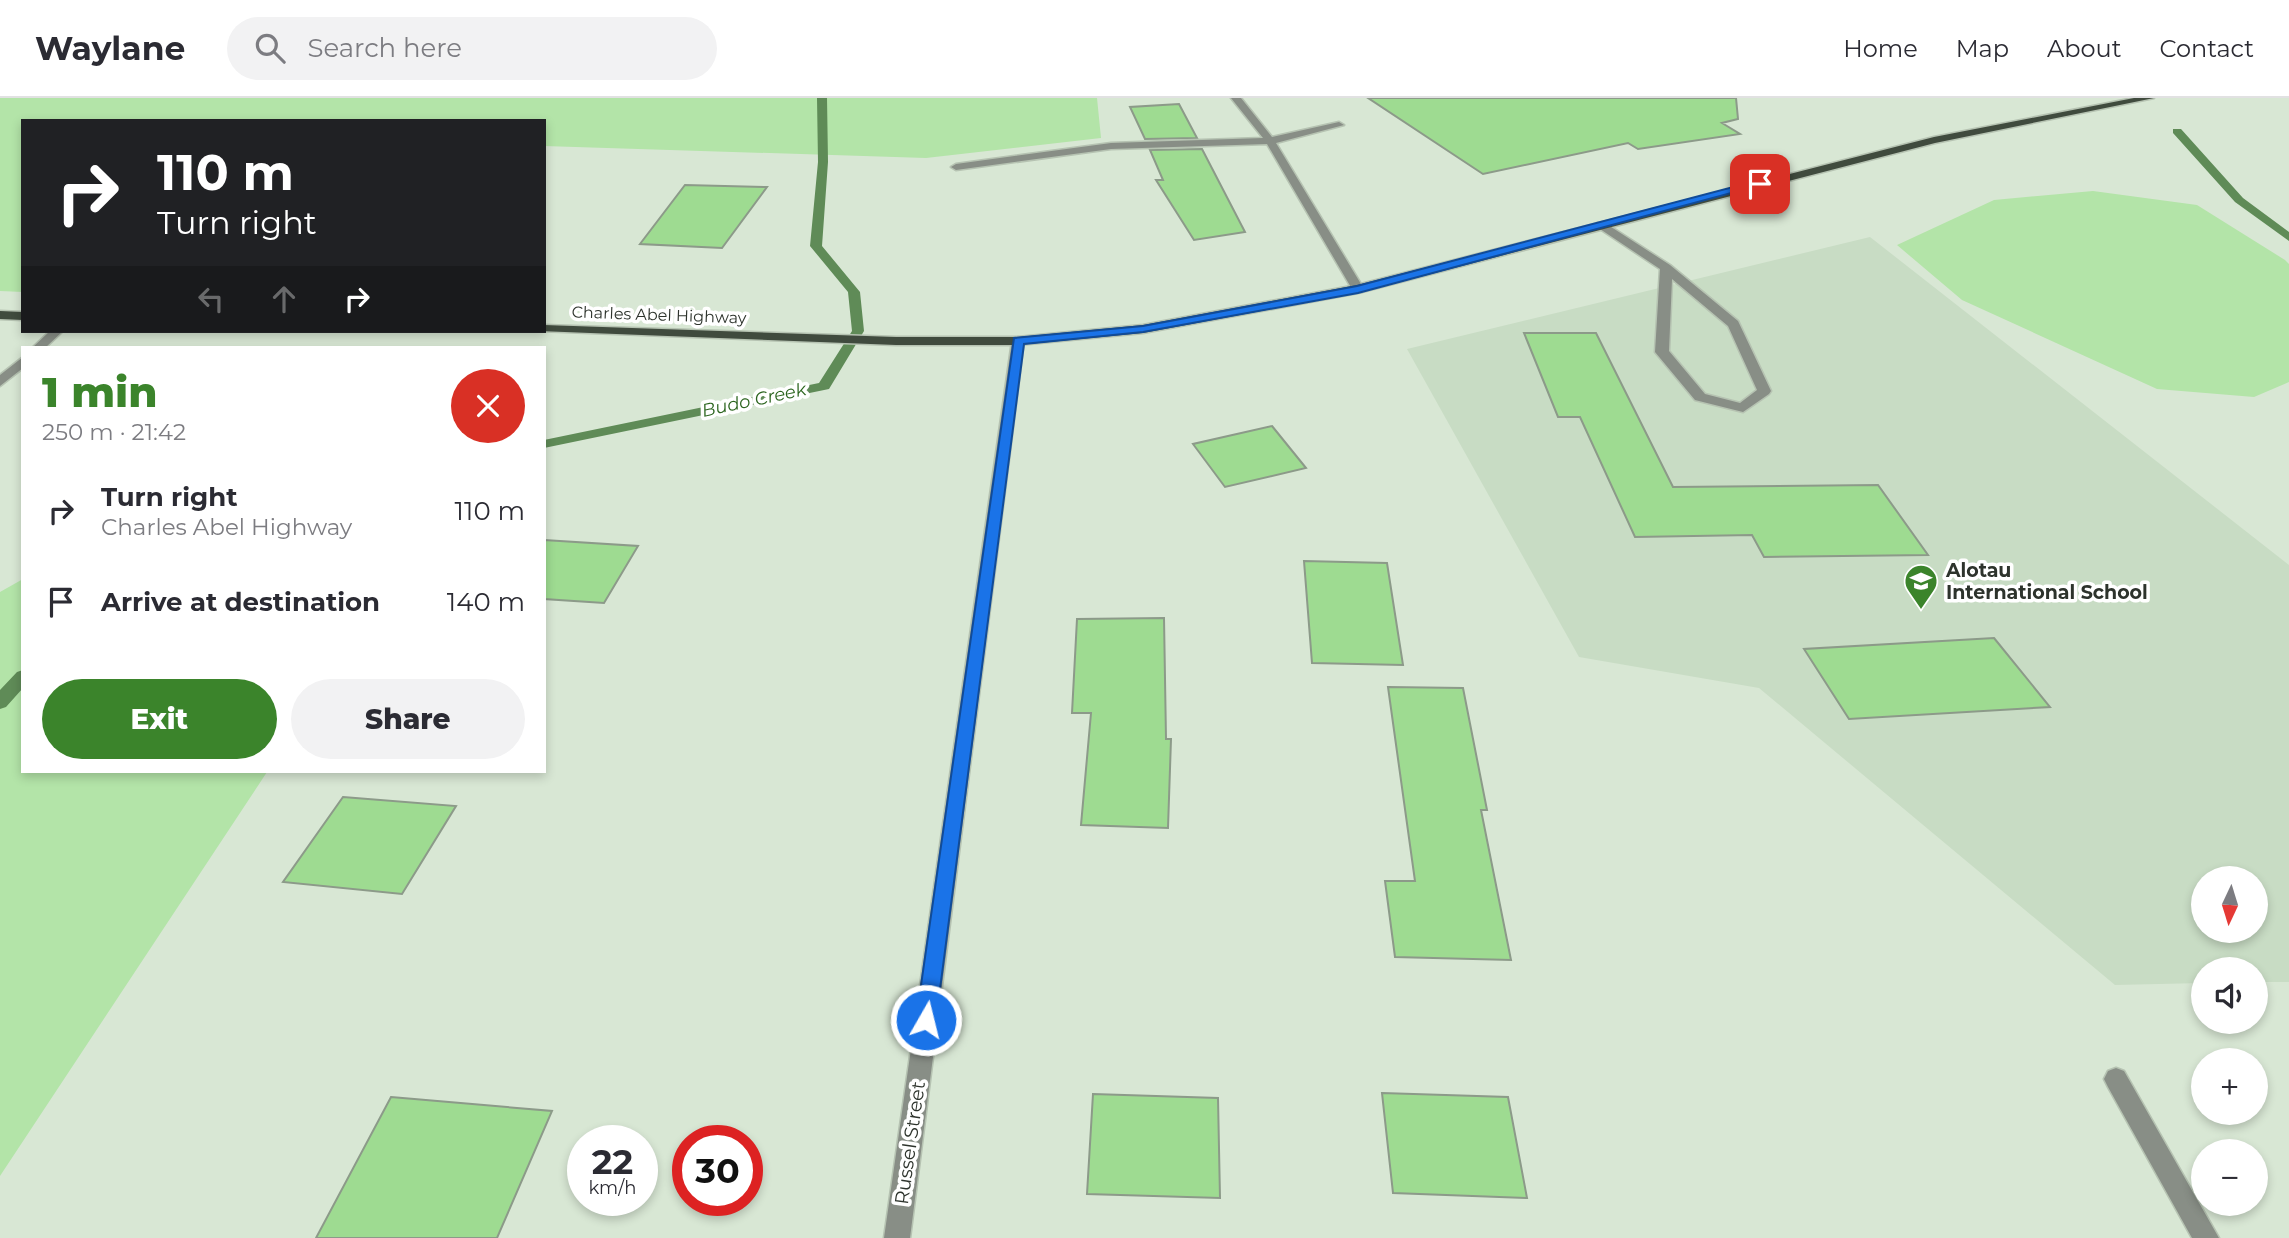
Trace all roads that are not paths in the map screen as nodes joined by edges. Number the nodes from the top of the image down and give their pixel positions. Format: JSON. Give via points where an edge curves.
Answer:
{"nodes":[{"id":1,"x":1236,"y":98,"type":"edge"},
{"id":2,"x":2149,"y":98,"type":"edge"},
{"id":3,"x":1339,"y":125,"type":"dead end"},
{"id":4,"x":1270,"y":141,"type":"junction"},
{"id":5,"x":956,"y":167,"type":"dead end"},
{"id":6,"x":1601,"y":225,"type":"junction"},
{"id":7,"x":1666,"y":268,"type":"junction"},
{"id":8,"x":1358,"y":289,"type":"junction"},
{"id":9,"x":0,"y":315,"type":"edge"},
{"id":10,"x":21,"y":316,"type":"edge"},
{"id":11,"x":546,"y":329,"type":"edge"},
{"id":12,"x":55,"y":333,"type":"edge"},
{"id":13,"x":1018,"y":341,"type":"junction"},
{"id":14,"x":40,"y":346,"type":"edge"},
{"id":15,"x":21,"y":364,"type":"edge"},
{"id":16,"x":0,"y":382,"type":"edge"},
{"id":17,"x":2116,"y":1079,"type":"dead end"},
{"id":18,"x":897,"y":1238,"type":"edge"},
{"id":19,"x":2206,"y":1238,"type":"edge"}],
"edges":[{"from":1,"to":4,"type":"street"},
{"from":2,"to":6,"type":"main road","via":[[1934,140]]},
{"from":3,"to":4,"type":"street"},
{"from":4,"to":5,"type":"street","via":[[1111,146]]},
{"from":4,"to":8,"type":"street"},
{"from":6,"to":7,"type":"street"},
{"from":6,"to":8,"type":"main road"},
{"from":7,"to":7,"type":"street","via":[[1734,324],[1764,391],[1743,408],[1700,397],[1662,352]]},
{"from":8,"to":13,"type":"main road","via":[[1143,329]]},
{"from":9,"to":10,"type":"main road"},
{"from":11,"to":13,"type":"main road","name":"Charles Abel Highway"},
{"from":12,"to":14,"type":"street"},
{"from":13,"to":18,"type":"street","name":"Russel Street"},
{"from":15,"to":16,"type":"street"},
{"from":17,"to":19,"type":"street"}]}
